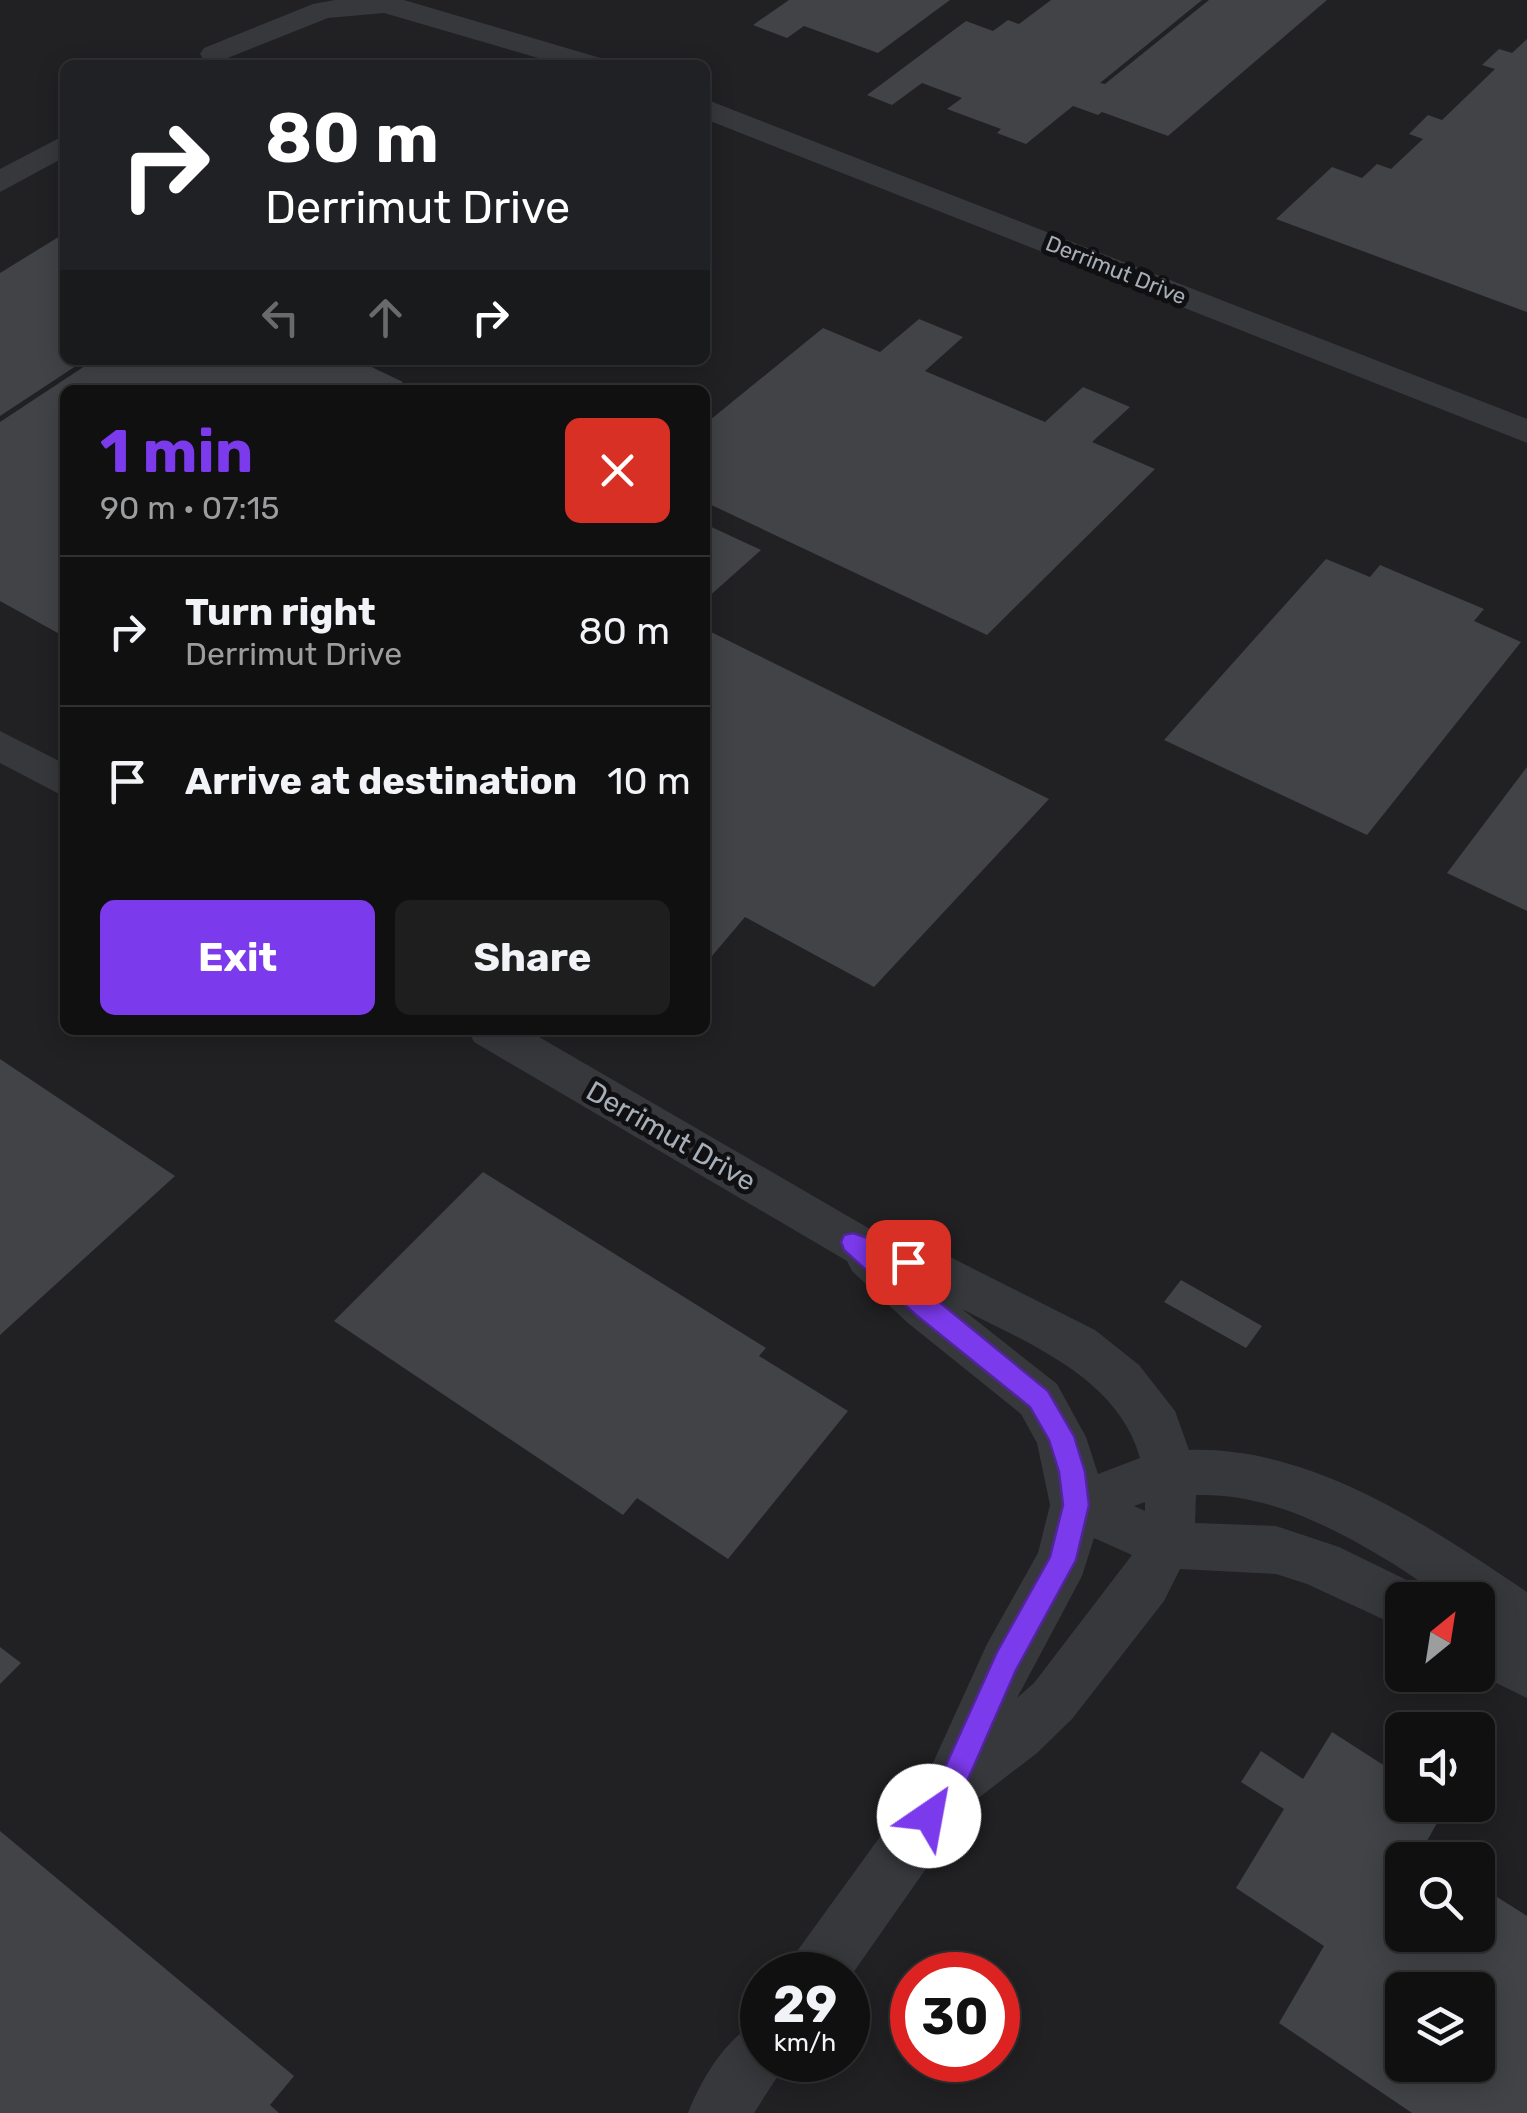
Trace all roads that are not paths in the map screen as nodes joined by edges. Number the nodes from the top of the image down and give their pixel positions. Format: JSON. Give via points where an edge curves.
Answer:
{"nodes":[{"id":1,"x":286,"y":0,"type":"edge"},
{"id":2,"x":458,"y":0,"type":"edge"},
{"id":3,"x":385,"y":2,"type":"edge"},
{"id":4,"x":206,"y":59,"type":"edge"},
{"id":5,"x":578,"y":60,"type":"edge"},
{"id":6,"x":584,"y":60,"type":"edge"},
{"id":7,"x":710,"y":110,"type":"edge"},
{"id":8,"x":60,"y":147,"type":"edge"},
{"id":9,"x":0,"y":182,"type":"edge"},
{"id":10,"x":1527,"y":432,"type":"edge"},
{"id":11,"x":0,"y":745,"type":"edge"},
{"id":12,"x":60,"y":780,"type":"edge"},
{"id":13,"x":499,"y":1035,"type":"edge"},
{"id":14,"x":853,"y":1242,"type":"junction"},
{"id":15,"x":1170,"y":1474,"type":"junction"},
{"id":16,"x":1076,"y":1505,"type":"junction"},
{"id":17,"x":1166,"y":1544,"type":"junction"},
{"id":18,"x":1385,"y":1596,"type":"edge"},
{"id":19,"x":1527,"y":1622,"type":"edge"},
{"id":20,"x":1495,"y":1655,"type":"edge"},
{"id":21,"x":1527,"y":1673,"type":"edge"},
{"id":22,"x":952,"y":1784,"type":"junction"},
{"id":23,"x":832,"y":1952,"type":"edge"},
{"id":24,"x":740,"y":2082,"type":"edge"},
{"id":25,"x":718,"y":2113,"type":"edge"}],
"edges":[{"from":1,"to":4,"type":"street"},
{"from":2,"to":6,"type":"street"},
{"from":3,"to":4,"type":"street","via":[[323,10]]},
{"from":3,"to":5,"type":"street"},
{"from":7,"to":10,"type":"street","name":"Derrimut Drive"},
{"from":8,"to":9,"type":"street"},
{"from":11,"to":12,"type":"street"},
{"from":13,"to":14,"type":"street","name":"Derrimut Drive"},
{"from":14,"to":15,"type":"street","name":"Derrimut Drive","via":[[935,1272],[1078,1345],[1121,1380],[1157,1427]]},
{"from":14,"to":16,"type":"street","name":"Derrimut Drive","via":[[1039,1399],[1061,1436]]},
{"from":15,"to":16,"type":"street"},
{"from":15,"to":17,"type":"street","name":"Derrimut Drive"},
{"from":15,"to":19,"type":"street","via":[[1262,1480],[1360,1518]]},
{"from":16,"to":17,"type":"street"},
{"from":16,"to":22,"type":"street","name":"Derrimut Drive","via":[[1063,1560],[1006,1662]]},
{"from":17,"to":18,"type":"street","via":[[1276,1550]]},
{"from":17,"to":22,"type":"street","name":"Derrimut Drive","via":[[1146,1584],[1053,1701]]},
{"from":20,"to":21,"type":"street"},
{"from":22,"to":23,"type":"street","name":"Derrimut Drive"},
{"from":24,"to":25,"type":"street"}]}
